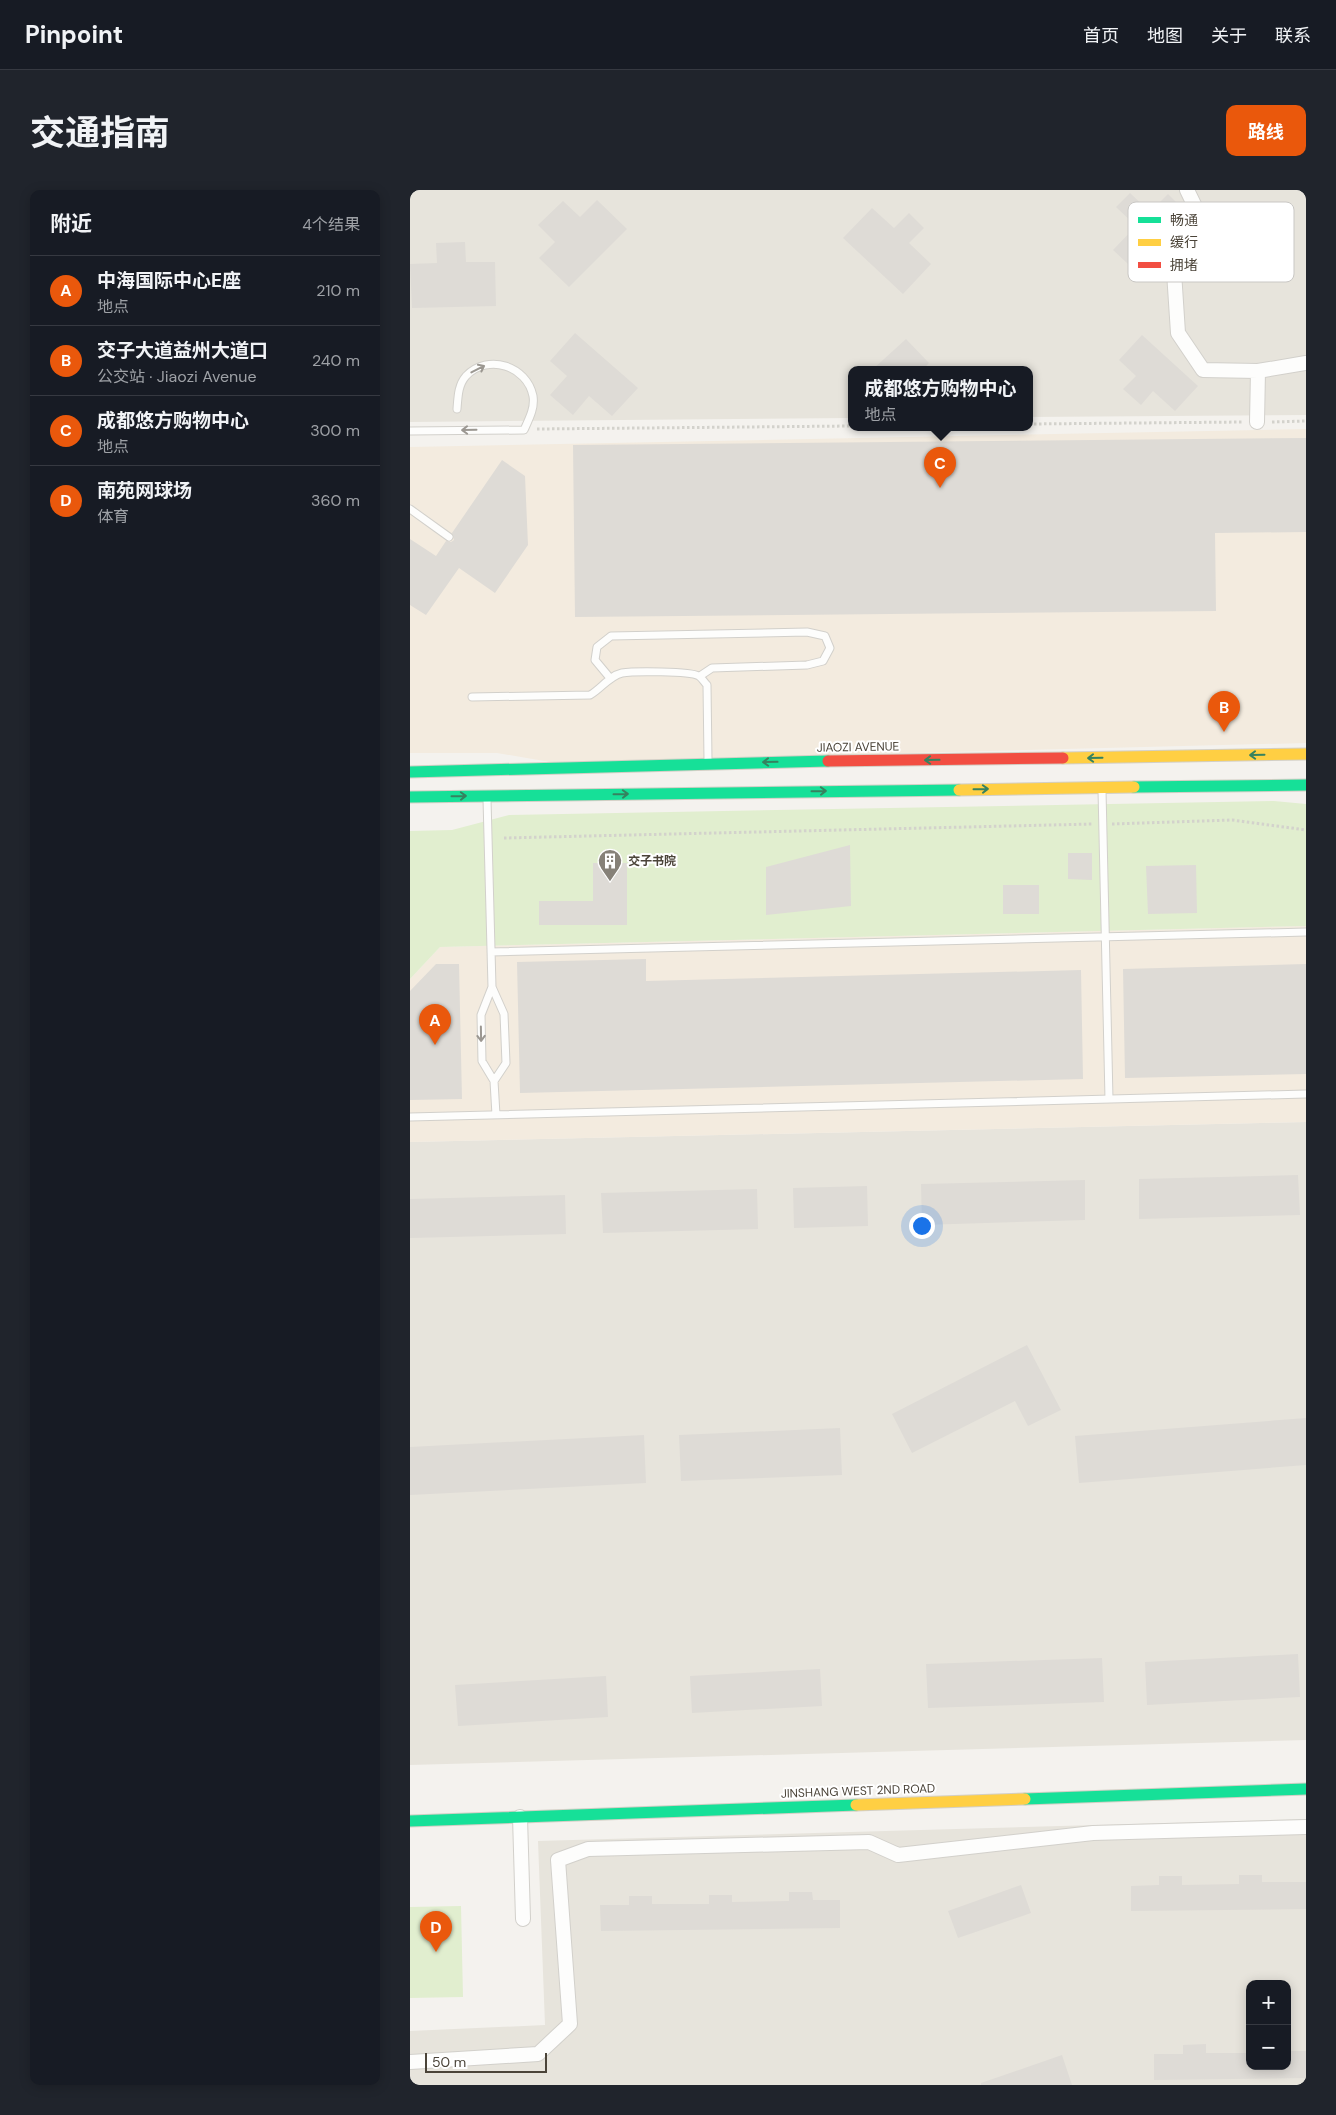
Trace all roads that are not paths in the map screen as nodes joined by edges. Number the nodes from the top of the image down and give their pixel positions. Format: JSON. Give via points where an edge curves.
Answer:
{"nodes":[{"id":1,"x":1187,"y":190,"type":"edge"},
{"id":2,"x":1193,"y":202,"type":"edge"},
{"id":3,"x":1175,"y":282,"type":"edge"},
{"id":4,"x":1306,"y":363,"type":"edge"},
{"id":5,"x":1258,"y":372,"type":"junction"},
{"id":6,"x":457,"y":409,"type":"dead end"},
{"id":7,"x":1257,"y":422,"type":"road end"},
{"id":8,"x":410,"y":431,"type":"edge"},
{"id":9,"x":410,"y":509,"type":"edge"},
{"id":10,"x":449,"y":537,"type":"dead end"},
{"id":11,"x":700,"y":676,"type":"junction"},
{"id":12,"x":610,"y":678,"type":"junction"},
{"id":13,"x":472,"y":697,"type":"dead end"},
{"id":14,"x":1306,"y":754,"type":"edge"},
{"id":15,"x":708,"y":763,"type":"junction"},
{"id":16,"x":410,"y":772,"type":"edge"},
{"id":17,"x":1306,"y":785,"type":"edge"},
{"id":18,"x":1102,"y":788,"type":"junction"},
{"id":19,"x":487,"y":796,"type":"junction"},
{"id":20,"x":410,"y":797,"type":"edge"},
{"id":21,"x":1306,"y":932,"type":"edge"},
{"id":22,"x":1105,"y":937,"type":"junction"},
{"id":23,"x":491,"y":952,"type":"junction"},
{"id":24,"x":492,"y":987,"type":"junction"},
{"id":25,"x":494,"y":1081,"type":"junction"},
{"id":26,"x":1306,"y":1094,"type":"edge"},
{"id":27,"x":1109,"y":1099,"type":"junction"},
{"id":28,"x":496,"y":1115,"type":"junction"},
{"id":29,"x":410,"y":1117,"type":"edge"},
{"id":30,"x":1306,"y":1789,"type":"edge"},
{"id":31,"x":520,"y":1817,"type":"junction"},
{"id":32,"x":410,"y":1821,"type":"edge"},
{"id":33,"x":1306,"y":1827,"type":"edge"},
{"id":34,"x":524,"y":1919,"type":"dead end"},
{"id":35,"x":410,"y":2062,"type":"edge"}],
"edges":[{"from":1,"to":2,"type":"street"},
{"from":3,"to":5,"type":"street","via":[[1178,333],[1203,370]]},
{"from":4,"to":5,"type":"street"},
{"from":5,"to":7,"type":"street"},
{"from":6,"to":8,"type":"lane","one_way":true,"via":[[458,392],[466,376],[480,366],[498,364],[514,369],[527,381],[533,397],[531,414],[524,430]]},
{"from":9,"to":10,"type":"lane"},
{"from":11,"to":12,"type":"lane","via":[[687,672],[622,673]]},
{"from":11,"to":12,"type":"lane","via":[[712,668],[807,665],[824,661],[830,648],[825,636],[807,632],[611,636],[597,647],[595,660]]},
{"from":11,"to":15,"type":"lane","via":[[707,685]]},
{"from":12,"to":13,"type":"lane","via":[[590,695]]},
{"from":14,"to":15,"type":"main road","name":"JIAOZI AVENUE","one_way":true},
{"from":15,"to":16,"type":"main road","name":"JIAOZI AVENUE"},
{"from":17,"to":18,"type":"main road"},
{"from":19,"to":18,"type":"main road","one_way":true},
{"from":18,"to":22,"type":"lane"},
{"from":20,"to":19,"type":"main road","one_way":true},
{"from":19,"to":23,"type":"lane"},
{"from":21,"to":22,"type":"lane"},
{"from":22,"to":23,"type":"lane"},
{"from":22,"to":27,"type":"lane"},
{"from":23,"to":24,"type":"lane"},
{"from":24,"to":25,"type":"lane","one_way":true,"via":[[481,1015],[482,1061]]},
{"from":24,"to":25,"type":"lane","via":[[504,1014],[506,1062]]},
{"from":25,"to":28,"type":"lane"},
{"from":26,"to":27,"type":"lane"},
{"from":27,"to":28,"type":"lane"},
{"from":28,"to":29,"type":"lane"},
{"from":30,"to":31,"type":"main road","name":"JINSHANG WEST 2ND ROAD"},
{"from":31,"to":32,"type":"main road","name":"JINSHANG WEST 2ND ROAD"},
{"from":31,"to":34,"type":"street"},
{"from":33,"to":35,"type":"street","via":[[1092,1833],[898,1855],[870,1842],[588,1848],[558,1860],[570,2024],[538,2054]]}]}
